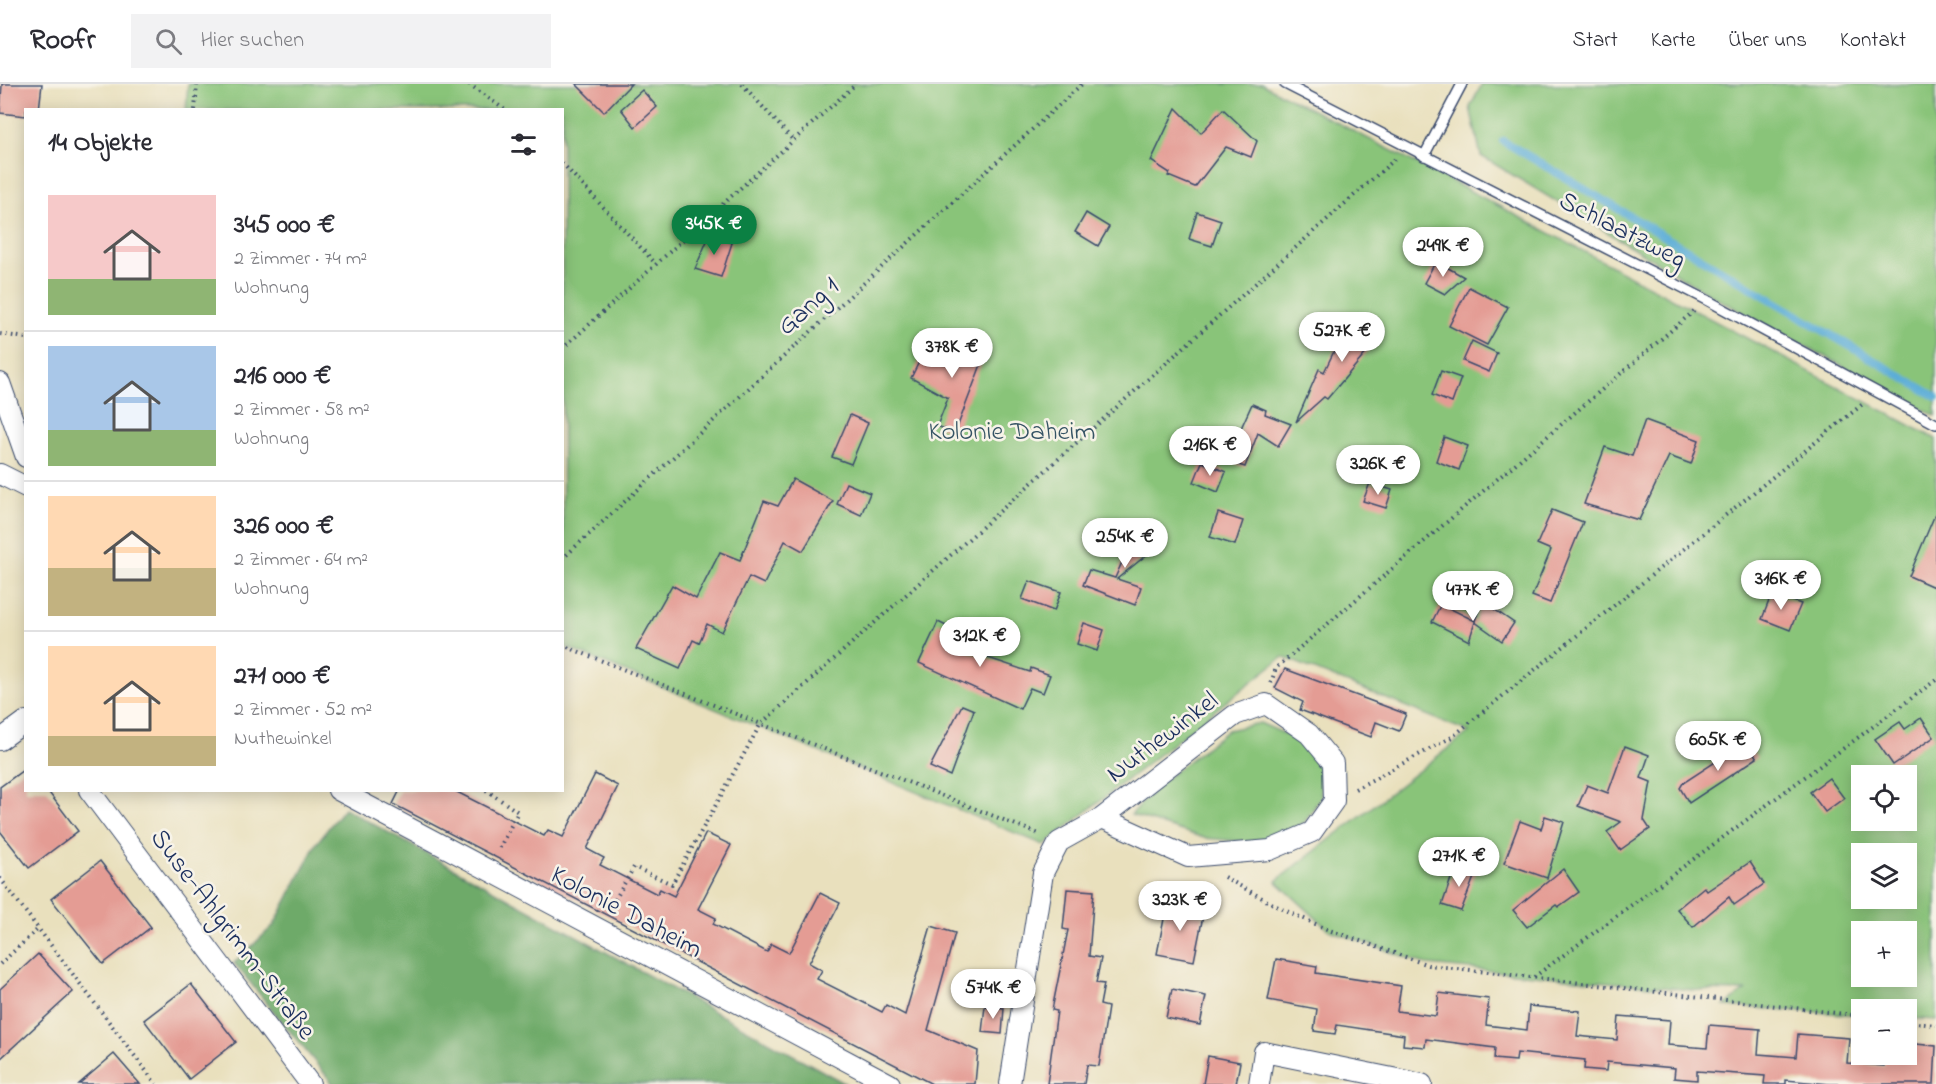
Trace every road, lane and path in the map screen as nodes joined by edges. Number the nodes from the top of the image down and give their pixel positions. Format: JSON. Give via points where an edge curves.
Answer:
{"nodes":[{"id":1,"x":197,"y":84,"type":"edge"},
{"id":2,"x":469,"y":84,"type":"edge"},
{"id":3,"x":742,"y":84,"type":"edge"},
{"id":4,"x":856,"y":84,"type":"edge"},
{"id":5,"x":1082,"y":84,"type":"edge"},
{"id":6,"x":1285,"y":84,"type":"edge"},
{"id":7,"x":1462,"y":84,"type":"edge"},
{"id":8,"x":195,"y":108,"type":"edge"},
{"id":9,"x":502,"y":108,"type":"edge"},
{"id":10,"x":793,"y":140,"type":"junction"},
{"id":11,"x":1407,"y":147,"type":"junction"},
{"id":12,"x":1424,"y":156,"type":"junction"},
{"id":13,"x":564,"y":165,"type":"edge"},
{"id":14,"x":656,"y":264,"type":"junction"},
{"id":15,"x":1707,"y":300,"type":"junction"},
{"id":16,"x":0,"y":334,"type":"edge"},
{"id":17,"x":24,"y":338,"type":"edge"},
{"id":18,"x":564,"y":347,"type":"edge"},
{"id":19,"x":0,"y":383,"type":"edge"},
{"id":20,"x":1877,"y":392,"type":"junction"},
{"id":21,"x":1936,"y":424,"type":"edge"},
{"id":22,"x":19,"y":425,"type":"edge"},
{"id":23,"x":24,"y":448,"type":"edge"},
{"id":24,"x":0,"y":474,"type":"edge"},
{"id":25,"x":24,"y":485,"type":"edge"},
{"id":26,"x":564,"y":557,"type":"edge"},
{"id":27,"x":564,"y":646,"type":"edge"},
{"id":28,"x":1936,"y":680,"type":"edge"},
{"id":29,"x":1266,"y":704,"type":"junction"},
{"id":30,"x":24,"y":722,"type":"edge"},
{"id":31,"x":760,"y":725,"type":"junction"},
{"id":32,"x":0,"y":740,"type":"edge"},
{"id":33,"x":91,"y":792,"type":"edge"},
{"id":34,"x":342,"y":792,"type":"edge"},
{"id":35,"x":489,"y":792,"type":"edge"},
{"id":36,"x":1334,"y":801,"type":"junction"},
{"id":37,"x":1102,"y":818,"type":"junction"},
{"id":38,"x":1059,"y":842,"type":"junction"},
{"id":39,"x":488,"y":871,"type":"junction"},
{"id":40,"x":1219,"y":874,"type":"dead end"},
{"id":41,"x":0,"y":879,"type":"edge"},
{"id":42,"x":38,"y":928,"type":"junction"},
{"id":43,"x":598,"y":928,"type":"junction"},
{"id":44,"x":0,"y":964,"type":"edge"},
{"id":45,"x":1534,"y":977,"type":"junction"},
{"id":46,"x":1851,"y":1015,"type":"edge"},
{"id":47,"x":1917,"y":1023,"type":"edge"},
{"id":48,"x":1936,"y":1025,"type":"edge"},
{"id":49,"x":156,"y":1084,"type":"edge"},
{"id":50,"x":310,"y":1084,"type":"edge"},
{"id":51,"x":890,"y":1084,"type":"edge"},
{"id":52,"x":1010,"y":1084,"type":"edge"},
{"id":53,"x":1258,"y":1084,"type":"edge"},
{"id":54,"x":1422,"y":1084,"type":"edge"}],
"edges":[{"from":1,"to":8,"type":"path"},
{"from":2,"to":9,"type":"path"},
{"from":3,"to":10,"type":"path"},
{"from":4,"to":10,"type":"path"},
{"from":5,"to":26,"type":"path","name":"Gang 1"},
{"from":6,"to":11,"type":"lane","name":"Schlaatzweg"},
{"from":7,"to":12,"type":"lane"},
{"from":10,"to":14,"type":"path"},
{"from":11,"to":12,"type":"lane","name":"Schlaatzweg"},
{"from":11,"to":31,"type":"path"},
{"from":12,"to":15,"type":"lane","name":"Schlaatzweg"},
{"from":13,"to":14,"type":"path"},
{"from":14,"to":18,"type":"path"},
{"from":15,"to":20,"type":"lane","name":"Schlaatzweg"},
{"from":15,"to":29,"type":"path","via":[[1276,668]]},
{"from":16,"to":17,"type":"path"},
{"from":19,"to":22,"type":"street"},
{"from":20,"to":21,"type":"lane","name":"Schlaatzweg"},
{"from":20,"to":36,"type":"path","via":[[1452,737]]},
{"from":22,"to":23,"type":"street"},
{"from":24,"to":25,"type":"street"},
{"from":27,"to":31,"type":"path"},
{"from":28,"to":45,"type":"path"},
{"from":29,"to":36,"type":"street","via":[[1309,734],[1333,763]]},
{"from":29,"to":37,"type":"street","name":"Nuthewinkel","via":[[1235,715]]},
{"from":30,"to":32,"type":"street"},
{"from":31,"to":38,"type":"path"},
{"from":31,"to":43,"type":"path","via":[[672,884],[633,867]]},
{"from":33,"to":50,"type":"street","name":"Suse-Ahlgrimm-Straße"},
{"from":34,"to":39,"type":"street","name":"Kolonie Daheim"},
{"from":35,"to":39,"type":"path","via":[[518,812]]},
{"from":36,"to":37,"type":"street","name":"Nuthewinkel","via":[[1312,832],[1270,850],[1188,857]]},
{"from":37,"to":38,"type":"street","name":"Nuthewinkel"},
{"from":38,"to":52,"type":"street","via":[[1043,873]]},
{"from":39,"to":43,"type":"street","name":"Kolonie Daheim"},
{"from":40,"to":45,"type":"path","via":[[1320,926],[1428,965]]},
{"from":41,"to":42,"type":"path"},
{"from":42,"to":44,"type":"path"},
{"from":42,"to":49,"type":"path"},
{"from":43,"to":51,"type":"street","name":"Kolonie Daheim"},
{"from":45,"to":46,"type":"path"},
{"from":47,"to":48,"type":"path"},
{"from":53,"to":54,"type":"street","via":[[1264,1052]]}]}
